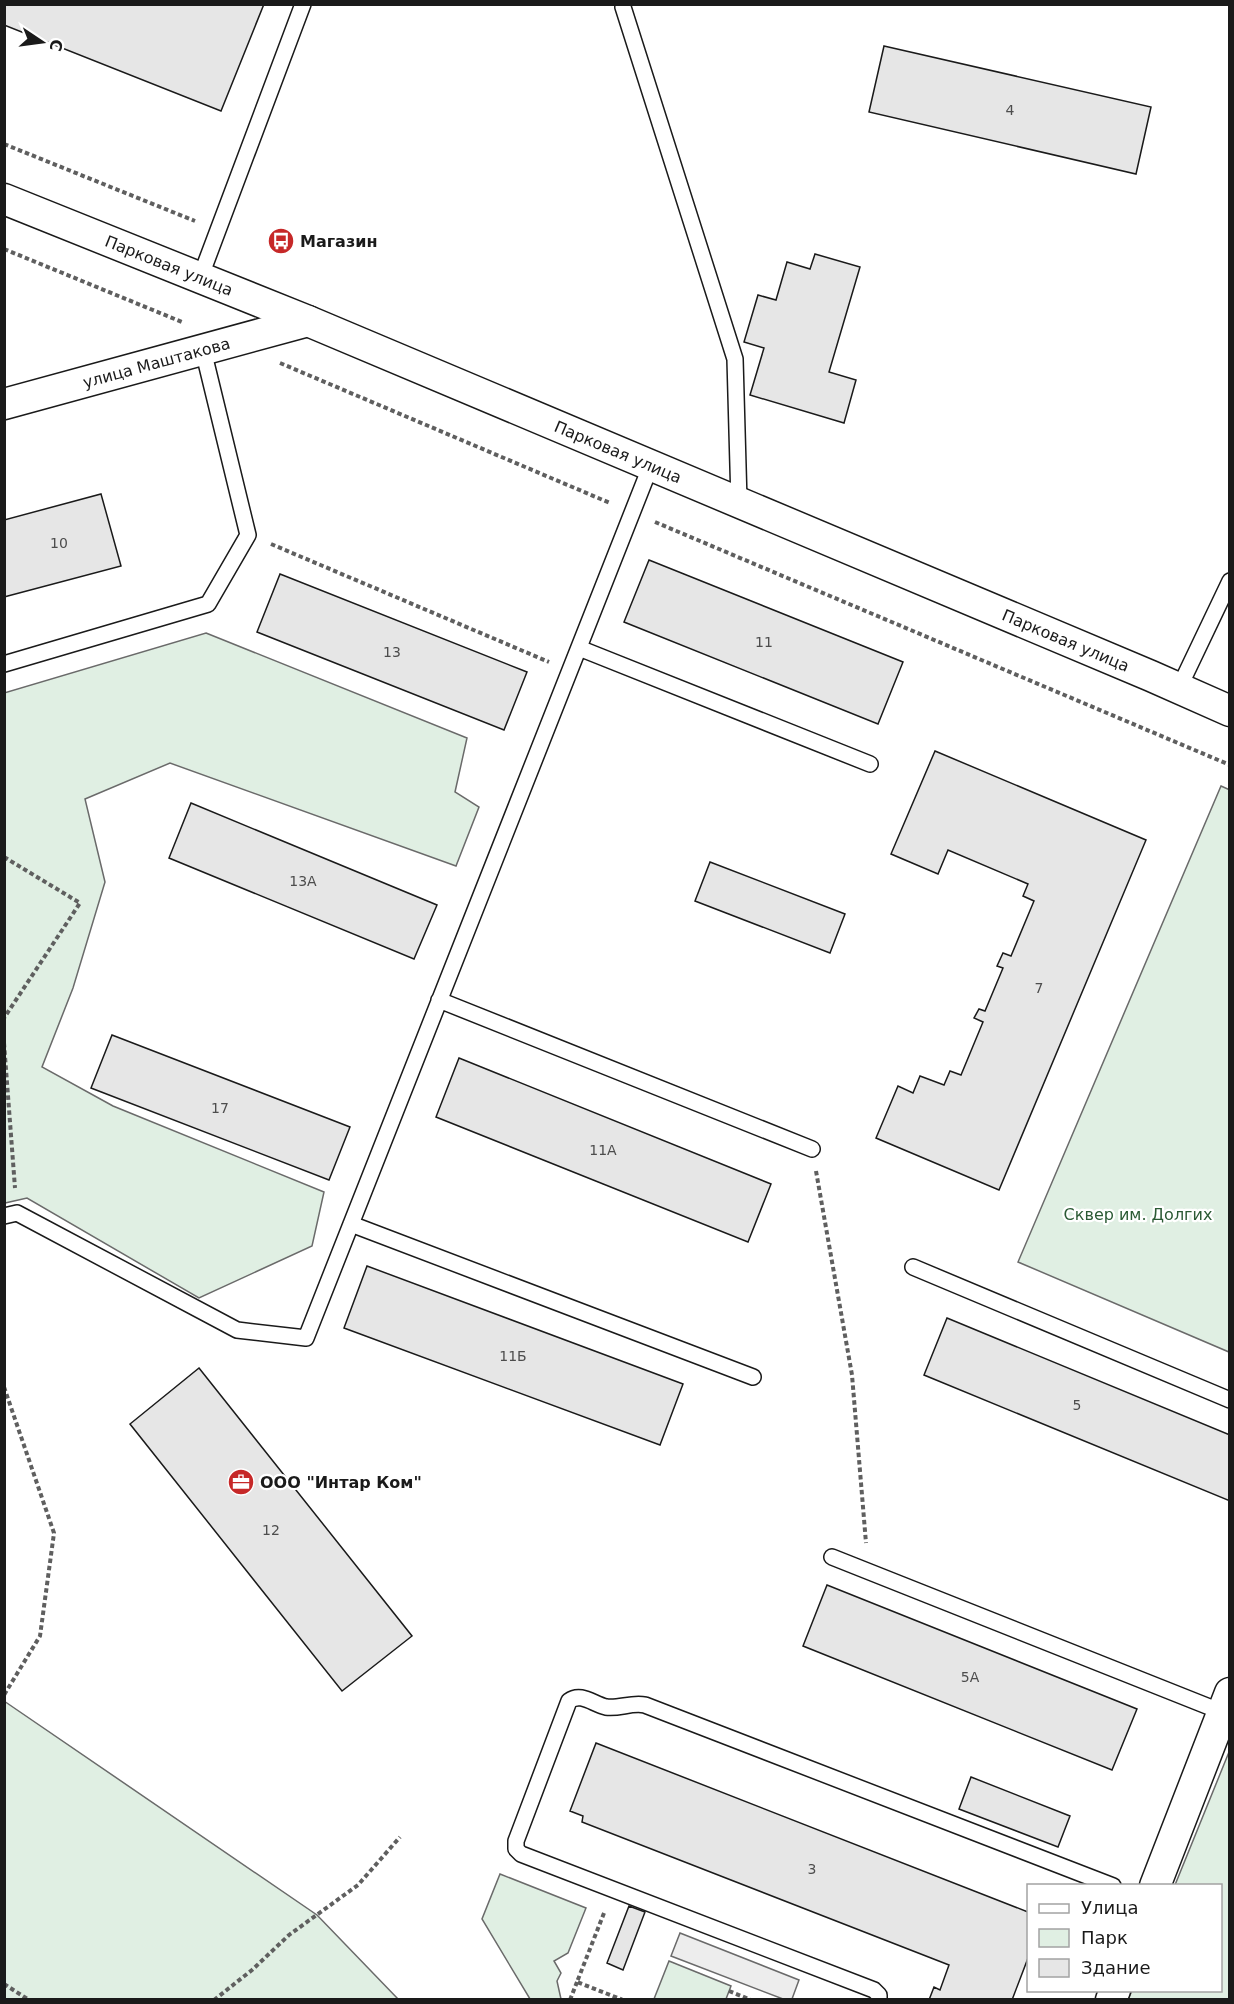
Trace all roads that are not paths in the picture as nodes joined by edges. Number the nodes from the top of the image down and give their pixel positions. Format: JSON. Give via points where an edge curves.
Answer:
{"nodes":[{"id":1,"x":303,"y":4,"type":"edge"},
{"id":2,"x":623,"y":7,"type":"dead end"},
{"id":3,"x":4,"y":199,"type":"edge"},
{"id":4,"x":200,"y":278,"type":"junction"},
{"id":5,"x":308,"y":321,"type":"junction"},
{"id":6,"x":203,"y":350,"type":"junction"},
{"id":7,"x":4,"y":404,"type":"edge"},
{"id":8,"x":651,"y":465,"type":"junction"},
{"id":9,"x":739,"y":502,"type":"junction"},
{"id":10,"x":1230,"y":581,"type":"edge"},
{"id":11,"x":579,"y":648,"type":"junction"},
{"id":12,"x":4,"y":664,"type":"edge"},
{"id":13,"x":1179,"y":688,"type":"junction"},
{"id":14,"x":1230,"y":711,"type":"edge"},
{"id":15,"x":870,"y":764,"type":"dead end"},
{"id":16,"x":440,"y":1000,"type":"junction"},
{"id":17,"x":812,"y":1149,"type":"road end"},
{"id":18,"x":11,"y":1214,"type":"edge"},
{"id":19,"x":351,"y":1224,"type":"junction"},
{"id":20,"x":913,"y":1267,"type":"dead end"},
{"id":21,"x":753,"y":1377,"type":"dead end"},
{"id":22,"x":1230,"y":1400,"type":"edge"},
{"id":23,"x":832,"y":1557,"type":"dead end"},
{"id":24,"x":1226,"y":1702,"type":"edge"},
{"id":25,"x":1108,"y":1884,"type":"edge"},
{"id":26,"x":1156,"y":1884,"type":"edge"},
{"id":27,"x":879,"y":2000,"type":"edge"}],
"edges":[{"from":1,"to":4,"type":"lane"},
{"from":2,"to":9,"type":"lane","via":[[735,359]]},
{"from":3,"to":4,"type":"street","name":"Парковая улица"},
{"from":4,"to":5,"type":"street","name":"Парковая улица"},
{"from":5,"to":6,"type":"street","name":"улица Маштакова"},
{"from":5,"to":8,"type":"street","name":"Парковая улица"},
{"from":6,"to":7,"type":"street","name":"улица Маштакова"},
{"from":6,"to":12,"type":"lane","via":[[248,535],[208,604]]},
{"from":8,"to":9,"type":"street","name":"Парковая улица"},
{"from":8,"to":11,"type":"lane"},
{"from":9,"to":13,"type":"street","name":"Парковая улица"},
{"from":10,"to":13,"type":"lane"},
{"from":11,"to":15,"type":"lane"},
{"from":11,"to":16,"type":"lane"},
{"from":13,"to":14,"type":"street","name":"Парковая улица"},
{"from":16,"to":17,"type":"lane"},
{"from":16,"to":19,"type":"lane"},
{"from":18,"to":19,"type":"lane","via":[[237,1330],[306,1338]]},
{"from":19,"to":21,"type":"lane"},
{"from":20,"to":22,"type":"lane"},
{"from":23,"to":24,"type":"lane"},
{"from":24,"to":26,"type":"street"},
{"from":25,"to":27,"type":"lane","via":[[645,1705],[608,1707],[580,1697],[569,1701],[516,1840],[516,1849],[521,1854],[874,1990]]}]}
